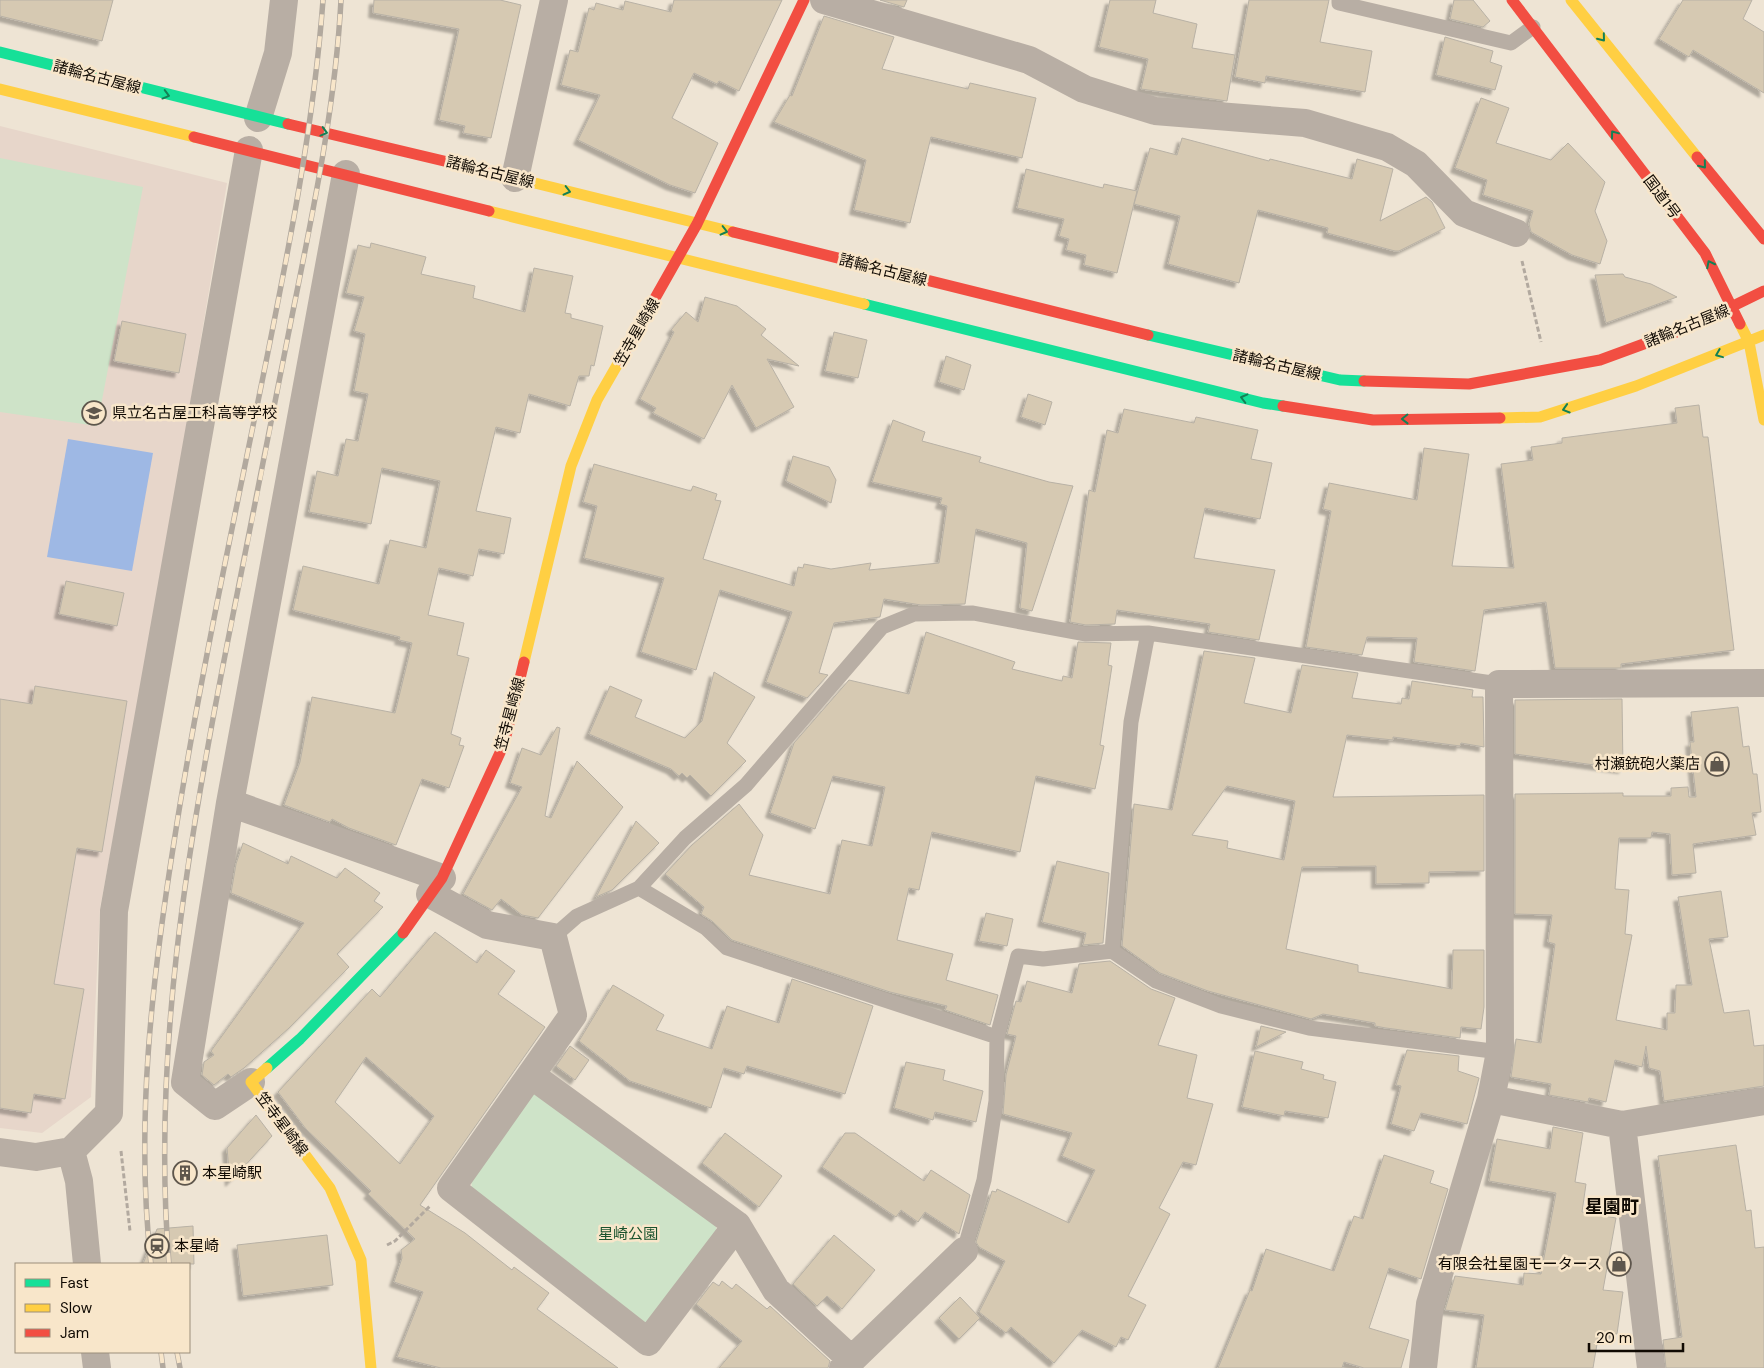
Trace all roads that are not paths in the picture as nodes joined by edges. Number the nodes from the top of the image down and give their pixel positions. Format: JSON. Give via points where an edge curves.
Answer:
{"nodes":[{"id":1,"x":284,"y":0,"type":"edge"},
{"id":2,"x":554,"y":0,"type":"edge"},
{"id":3,"x":804,"y":0,"type":"edge"},
{"id":4,"x":824,"y":0,"type":"edge"},
{"id":5,"x":1339,"y":0,"type":"edge"},
{"id":6,"x":1512,"y":0,"type":"edge"},
{"id":7,"x":1571,"y":0,"type":"edge"},
{"id":8,"x":1532,"y":27,"type":"junction"},
{"id":9,"x":0,"y":52,"type":"edge"},
{"id":10,"x":0,"y":90,"type":"edge"},
{"id":11,"x":258,"y":118,"type":"junction"},
{"id":12,"x":249,"y":150,"type":"junction"},
{"id":13,"x":346,"y":174,"type":"junction"},
{"id":14,"x":515,"y":178,"type":"junction"},
{"id":15,"x":697,"y":224,"type":"junction"},
{"id":16,"x":1516,"y":233,"type":"road end"},
{"id":17,"x":1764,"y":239,"type":"edge"},
{"id":18,"x":679,"y":258,"type":"junction"},
{"id":19,"x":1764,"y":291,"type":"edge"},
{"id":20,"x":1733,"y":308,"type":"junction"},
{"id":21,"x":1764,"y":336,"type":"edge"},
{"id":22,"x":1749,"y":342,"type":"junction"},
{"id":23,"x":1764,"y":420,"type":"edge"},
{"id":24,"x":1148,"y":633,"type":"junction"},
{"id":25,"x":1764,"y":683,"type":"edge"},
{"id":26,"x":1499,"y":684,"type":"junction"},
{"id":27,"x":230,"y":803,"type":"junction"},
{"id":28,"x":436,"y":886,"type":"junction"},
{"id":29,"x":639,"y":888,"type":"junction"},
{"id":30,"x":553,"y":937,"type":"junction"},
{"id":31,"x":1112,"y":951,"type":"junction"},
{"id":32,"x":997,"y":1037,"type":"junction"},
{"id":33,"x":1500,"y":1052,"type":"junction"},
{"id":34,"x":531,"y":1075,"type":"junction"},
{"id":35,"x":251,"y":1082,"type":"junction"},
{"id":36,"x":1491,"y":1098,"type":"junction"},
{"id":37,"x":1764,"y":1101,"type":"edge"},
{"id":38,"x":1622,"y":1125,"type":"junction"},
{"id":39,"x":71,"y":1151,"type":"junction"},
{"id":40,"x":0,"y":1152,"type":"edge"},
{"id":41,"x":737,"y":1225,"type":"junction"},
{"id":42,"x":964,"y":1251,"type":"joint"},
{"id":43,"x":87,"y":1263,"type":"edge"},
{"id":44,"x":95,"y":1353,"type":"edge"},
{"id":45,"x":848,"y":1364,"type":"edge"},
{"id":46,"x":97,"y":1368,"type":"edge"},
{"id":47,"x":371,"y":1368,"type":"edge"},
{"id":48,"x":1423,"y":1368,"type":"edge"},
{"id":49,"x":1651,"y":1368,"type":"edge"}],
"edges":[{"from":1,"to":11,"type":"street","via":[[278,53]]},
{"from":2,"to":14,"type":"street"},
{"from":3,"to":15,"type":"main road","name":"笠寺星崎線"},
{"from":4,"to":16,"type":"street","via":[[1030,60],[1084,89],[1155,111],[1305,123],[1387,147],[1416,164],[1464,214]]},
{"from":5,"to":8,"type":"lane","via":[[1511,43]]},
{"from":6,"to":8,"type":"main road","name":"国道1号"},
{"from":7,"to":17,"type":"main road","one_way":true},
{"from":20,"to":8,"type":"main road","name":"国道1号","one_way":true,"via":[[1704,253]]},
{"from":9,"to":11,"type":"main road","name":"諸輪名古屋線","one_way":true},
{"from":10,"to":12,"type":"main road"},
{"from":11,"to":14,"type":"main road","name":"諸輪名古屋線","one_way":true},
{"from":12,"to":13,"type":"main road"},
{"from":12,"to":39,"type":"street","via":[[114,911],[109,1113]]},
{"from":13,"to":18,"type":"main road"},
{"from":13,"to":27,"type":"street"},
{"from":14,"to":15,"type":"main road","name":"諸輪名古屋線","one_way":true},
{"from":15,"to":18,"type":"main road","name":"笠寺星崎線"},
{"from":15,"to":20,"type":"main road","name":"諸輪名古屋線","one_way":true,"via":[[1340,380],[1469,384],[1547,370],[1600,360]]},
{"from":22,"to":18,"type":"main road","one_way":true,"via":[[1636,386],[1540,417],[1373,420],[1263,403]]},
{"from":18,"to":28,"type":"main road","name":"笠寺星崎線","via":[[597,400],[571,466],[504,744]]},
{"from":19,"to":20,"type":"main road","name":"諸輪名古屋線"},
{"from":20,"to":22,"type":"main road","name":"国道1号"},
{"from":21,"to":22,"type":"main road"},
{"from":22,"to":23,"type":"main road","name":"国道1号"},
{"from":24,"to":26,"type":"lane"},
{"from":24,"to":29,"type":"lane","via":[[1085,634],[973,613],[914,614],[882,627],[746,785],[685,838]]},
{"from":24,"to":31,"type":"lane","via":[[1131,722]]},
{"from":25,"to":26,"type":"street"},
{"from":26,"to":33,"type":"street"},
{"from":27,"to":28,"type":"street"},
{"from":27,"to":35,"type":"street","via":[[185,1082],[215,1106]]},
{"from":28,"to":30,"type":"street","via":[[487,925]]},
{"from":28,"to":35,"type":"main road","name":"笠寺星崎線","via":[[395,943],[300,1039]]},
{"from":29,"to":30,"type":"lane","via":[[577,916]]},
{"from":29,"to":32,"type":"lane","via":[[706,928],[726,948]]},
{"from":30,"to":34,"type":"street","via":[[573,1015]]},
{"from":31,"to":32,"type":"lane","via":[[1043,959],[1018,956]]},
{"from":31,"to":33,"type":"lane","via":[[1156,981],[1221,1006],[1310,1028]]},
{"from":32,"to":42,"type":"lane","via":[[996,1101],[987,1162]]},
{"from":33,"to":36,"type":"street"},
{"from":34,"to":41,"type":"street"},
{"from":34,"to":41,"type":"street","via":[[452,1188],[648,1342]]},
{"from":35,"to":47,"type":"main road","name":"笠寺星崎線","via":[[330,1188],[361,1260]]},
{"from":36,"to":38,"type":"street"},
{"from":36,"to":48,"type":"street","via":[[1430,1304]]},
{"from":37,"to":38,"type":"street"},
{"from":38,"to":49,"type":"street"},
{"from":39,"to":40,"type":"street","via":[[36,1157]]},
{"from":39,"to":43,"type":"street","via":[[79,1181]]},
{"from":41,"to":45,"type":"street","via":[[776,1290]]},
{"from":42,"to":45,"type":"street"},
{"from":44,"to":46,"type":"street"}]}
